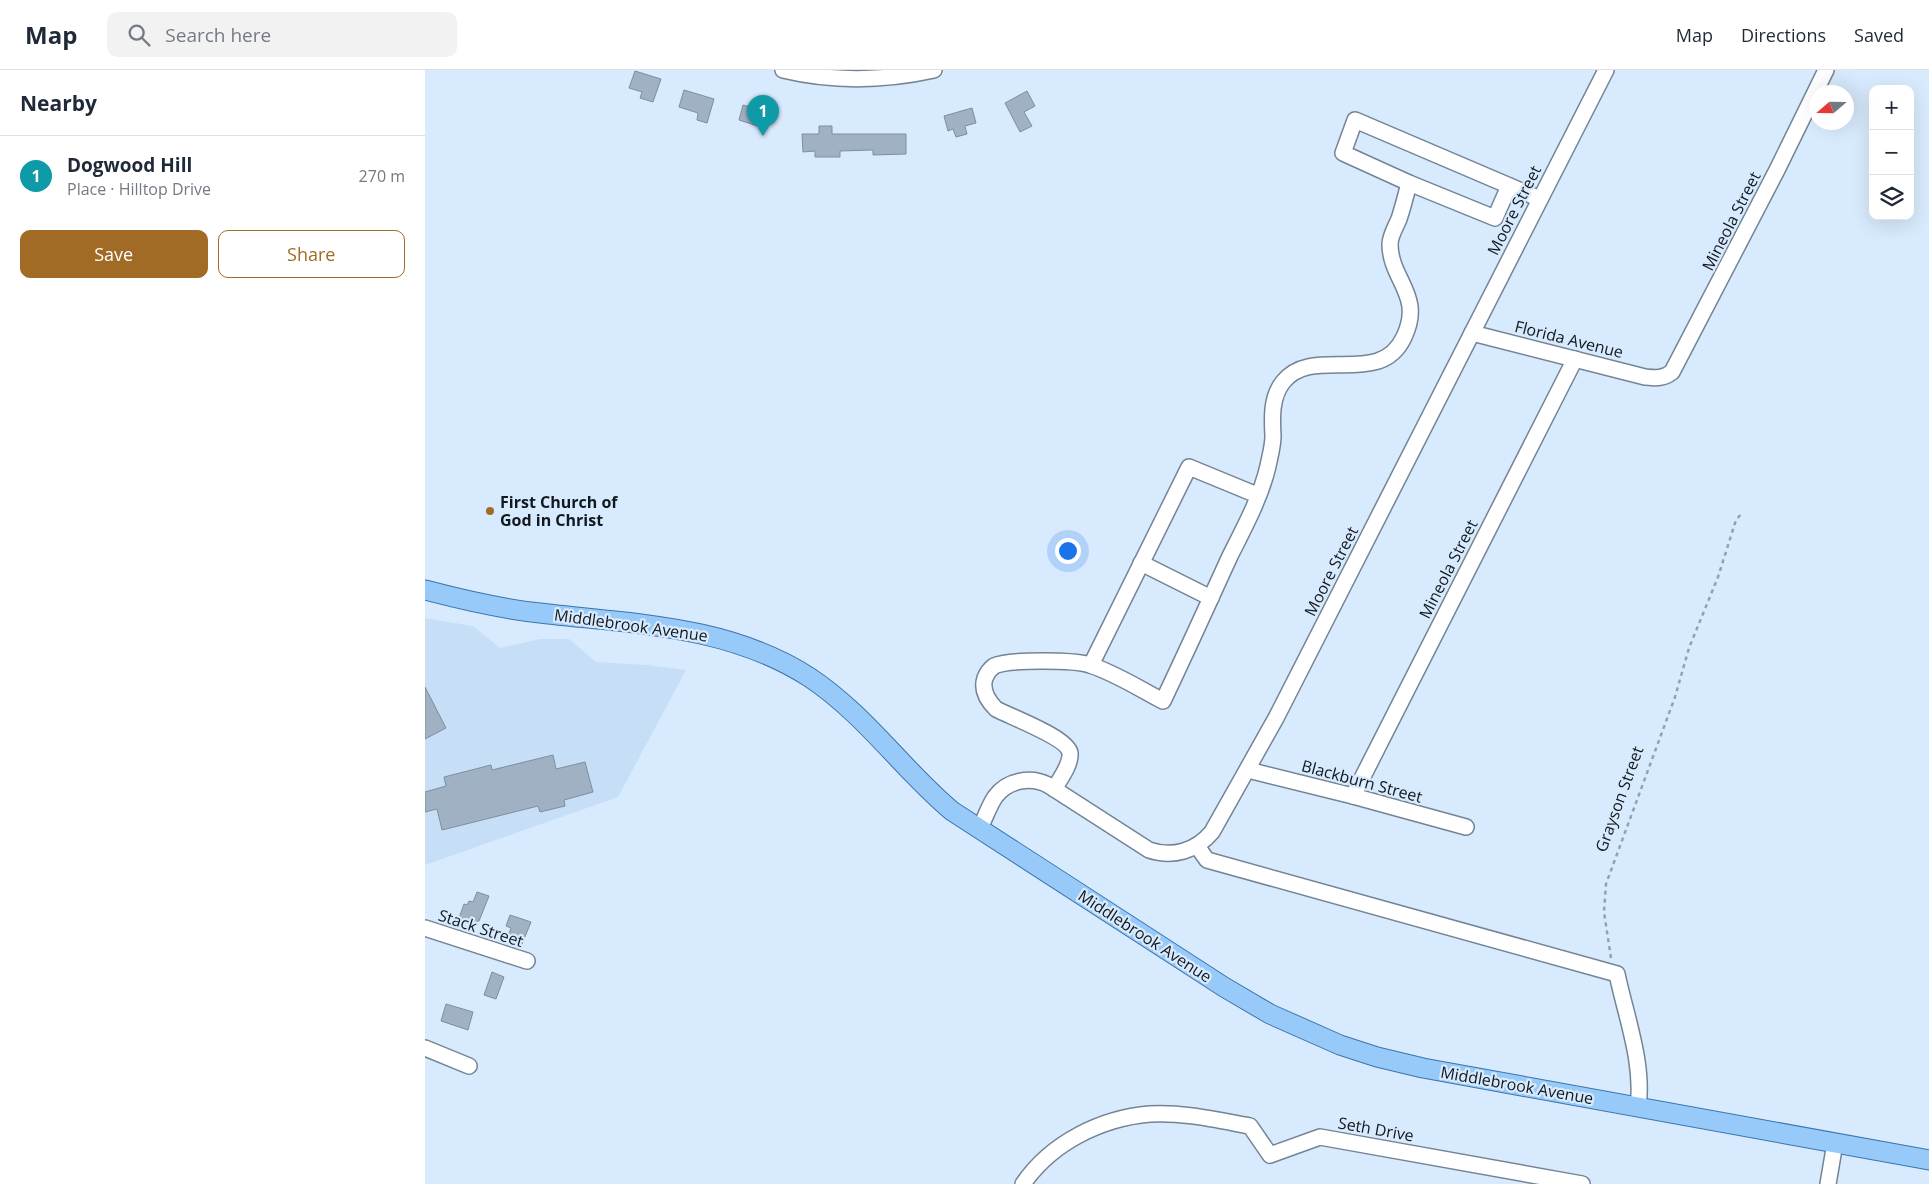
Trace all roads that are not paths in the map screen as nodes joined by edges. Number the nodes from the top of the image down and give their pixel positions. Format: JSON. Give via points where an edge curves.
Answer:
{"nodes":[{"id":1,"x":783,"y":70,"type":"edge"},
{"id":2,"x":934,"y":70,"type":"edge"},
{"id":3,"x":1605,"y":70,"type":"edge"},
{"id":4,"x":1826,"y":70,"type":"edge"},
{"id":5,"x":1409,"y":183,"type":"junction"},
{"id":6,"x":1509,"y":186,"type":"junction"},
{"id":7,"x":1539,"y":199,"type":"junction"},
{"id":8,"x":1472,"y":333,"type":"junction"},
{"id":9,"x":1575,"y":359,"type":"junction"},
{"id":10,"x":1657,"y":379,"type":"joint"},
{"id":11,"x":1257,"y":495,"type":"junction"},
{"id":12,"x":1141,"y":563,"type":"junction"},
{"id":13,"x":425,"y":590,"type":"edge"},
{"id":14,"x":1211,"y":598,"type":"junction"},
{"id":15,"x":1091,"y":665,"type":"junction"},
{"id":16,"x":1248,"y":770,"type":"junction"},
{"id":17,"x":1054,"y":788,"type":"junction"},
{"id":18,"x":1353,"y":796,"type":"junction"},
{"id":19,"x":1466,"y":827,"type":"dead end"},
{"id":20,"x":981,"y":828,"type":"junction"},
{"id":21,"x":1197,"y":846,"type":"junction"},
{"id":22,"x":425,"y":928,"type":"edge"},
{"id":23,"x":527,"y":961,"type":"dead end"},
{"id":24,"x":425,"y":1048,"type":"edge"},
{"id":25,"x":469,"y":1066,"type":"dead end"},
{"id":26,"x":1638,"y":1107,"type":"junction"},
{"id":27,"x":1835,"y":1143,"type":"junction"},
{"id":28,"x":1929,"y":1160,"type":"edge"},
{"id":29,"x":1023,"y":1184,"type":"edge"},
{"id":30,"x":1582,"y":1184,"type":"edge"},
{"id":31,"x":1828,"y":1184,"type":"edge"}],
"edges":[{"from":1,"to":2,"type":"street","via":[[808,76],[849,78],[897,76]]},
{"from":3,"to":7,"type":"street","name":"Moore Street"},
{"from":4,"to":10,"type":"street","name":"Mineola Street","via":[[1672,372]]},
{"from":5,"to":6,"type":"street","via":[[1495,218]]},
{"from":5,"to":6,"type":"street","via":[[1343,153],[1355,120]]},
{"from":5,"to":11,"type":"street","via":[[1389,242],[1411,309],[1410,323],[1403,340],[1390,354],[1372,363],[1317,365],[1297,371],[1283,381],[1273,408],[1267,472]]},
{"from":6,"to":7,"type":"street"},
{"from":7,"to":8,"type":"street","name":"Moore Street"},
{"from":8,"to":9,"type":"street","name":"Florida Avenue"},
{"from":8,"to":16,"type":"street","name":"Moore Street"},
{"from":9,"to":10,"type":"street","name":"Florida Avenue"},
{"from":9,"to":18,"type":"street","name":"Mineola Street"},
{"from":11,"to":12,"type":"street","via":[[1189,467]]},
{"from":11,"to":14,"type":"street"},
{"from":12,"to":14,"type":"street"},
{"from":12,"to":15,"type":"street"},
{"from":13,"to":20,"type":"main road","name":"Middlebrook Avenue","via":[[510,609],[689,630],[757,650],[797,670],[838,698],[936,798],[952,812]]},
{"from":14,"to":15,"type":"street","via":[[1163,701]]},
{"from":15,"to":17,"type":"street","via":[[1001,664],[990,670],[984,683],[987,697],[996,709],[1068,746],[1067,766]]},
{"from":16,"to":18,"type":"street","name":"Blackburn Street"},
{"from":16,"to":21,"type":"street","name":"Moore Street","via":[[1212,832]]},
{"from":17,"to":20,"type":"street","name":"Moore Street","via":[[1035,780],[1011,784],[995,797]]},
{"from":17,"to":21,"type":"street","name":"Moore Street","via":[[1149,850],[1179,853]]},
{"from":18,"to":19,"type":"street","name":"Blackburn Street"},
{"from":20,"to":26,"type":"main road","name":"Middlebrook Avenue","via":[[1224,987],[1270,1014],[1318,1036],[1359,1052],[1405,1064]]},
{"from":21,"to":26,"type":"street","via":[[1207,860],[1617,974],[1638,1068]]},
{"from":22,"to":23,"type":"street","name":"Stack Street"},
{"from":24,"to":25,"type":"street"},
{"from":26,"to":27,"type":"main road","name":"Middlebrook Avenue"},
{"from":27,"to":28,"type":"main road","name":"Middlebrook Avenue"},
{"from":27,"to":31,"type":"street"},
{"from":29,"to":30,"type":"street","name":"Seth Drive","via":[[1041,1162],[1067,1141],[1110,1122],[1151,1114],[1189,1116],[1249,1126],[1270,1155],[1321,1137]]}]}
